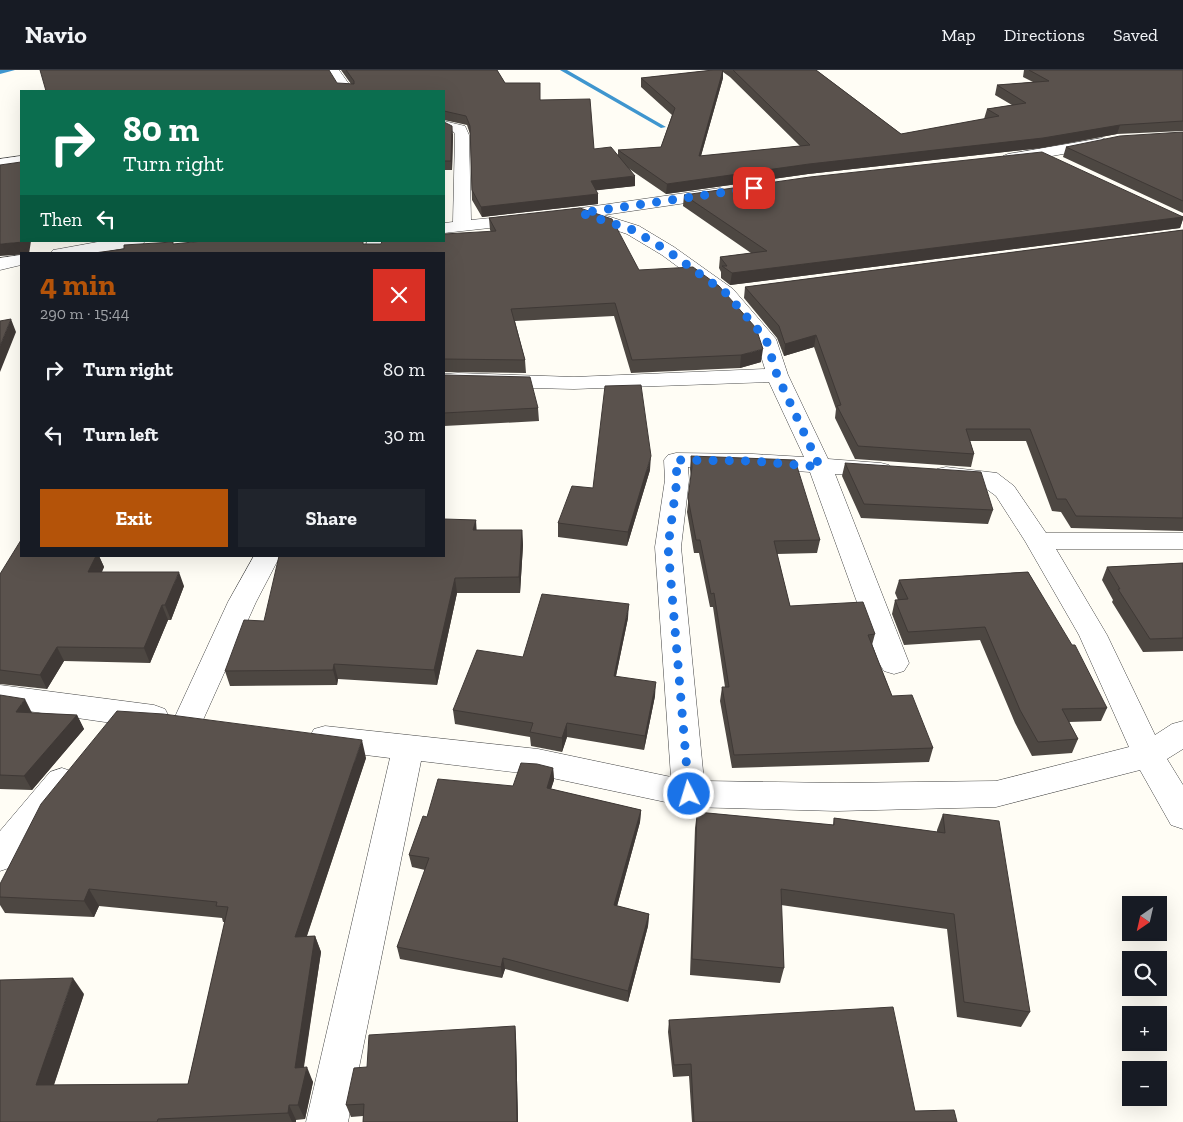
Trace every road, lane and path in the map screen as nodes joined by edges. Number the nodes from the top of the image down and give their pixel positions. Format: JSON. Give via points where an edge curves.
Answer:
{"nodes":[{"id":1,"x":334,"y":70,"type":"edge"},
{"id":2,"x":346,"y":90,"type":"edge"},
{"id":3,"x":445,"y":125,"type":"edge"},
{"id":4,"x":1117,"y":140,"type":"edge"},
{"id":5,"x":1042,"y":155,"type":"junction"},
{"id":6,"x":20,"y":161,"type":"edge"},
{"id":7,"x":992,"y":161,"type":"edge"},
{"id":8,"x":0,"y":164,"type":"edge"},
{"id":9,"x":1068,"y":167,"type":"edge"},
{"id":10,"x":731,"y":192,"type":"edge"},
{"id":11,"x":581,"y":213,"type":"junction"},
{"id":12,"x":462,"y":226,"type":"junction"},
{"id":13,"x":445,"y":228,"type":"edge"},
{"id":14,"x":130,"y":242,"type":"edge"},
{"id":15,"x":71,"y":252,"type":"edge"},
{"id":16,"x":20,"y":260,"type":"edge"},
{"id":17,"x":0,"y":264,"type":"edge"},
{"id":18,"x":777,"y":375,"type":"junction"},
{"id":19,"x":445,"y":380,"type":"edge"},
{"id":20,"x":820,"y":467,"type":"junction"},
{"id":21,"x":1038,"y":541,"type":"junction"},
{"id":22,"x":1183,"y":541,"type":"edge"},
{"id":23,"x":265,"y":557,"type":"edge"},
{"id":24,"x":894,"y":663,"type":"dead end"},
{"id":25,"x":0,"y":696,"type":"edge"},
{"id":26,"x":1183,"y":733,"type":"edge"},
{"id":27,"x":293,"y":734,"type":"edge"},
{"id":28,"x":99,"y":735,"type":"junction"},
{"id":29,"x":408,"y":749,"type":"junction"},
{"id":30,"x":1148,"y":755,"type":"junction"},
{"id":31,"x":689,"y":794,"type":"junction"},
{"id":32,"x":1183,"y":815,"type":"edge"},
{"id":33,"x":0,"y":856,"type":"edge"},
{"id":34,"x":327,"y":1122,"type":"edge"}],
"edges":[{"from":1,"to":2,"type":"street"},
{"from":3,"to":12,"type":"street","via":[[460,129],[462,135]]},
{"from":4,"to":5,"type":"street"},
{"from":5,"to":7,"type":"street"},
{"from":5,"to":9,"type":"street"},
{"from":6,"to":8,"type":"street"},
{"from":10,"to":11,"type":"street"},
{"from":11,"to":12,"type":"street"},
{"from":11,"to":18,"type":"street","via":[[633,230],[735,292],[766,339]]},
{"from":12,"to":13,"type":"street"},
{"from":14,"to":15,"type":"street"},
{"from":16,"to":17,"type":"street"},
{"from":18,"to":19,"type":"street","via":[[574,383]]},
{"from":18,"to":20,"type":"street"},
{"from":20,"to":21,"type":"street","via":[[988,478],[1005,491]]},
{"from":20,"to":24,"type":"street"},
{"from":20,"to":31,"type":"street","via":[[753,461],[676,460],[677,480],[668,547]]},
{"from":21,"to":22,"type":"street"},
{"from":21,"to":30,"type":"street","via":[[1093,635]]},
{"from":23,"to":28,"type":"street","via":[[242,602],[202,723]]},
{"from":25,"to":28,"type":"street"},
{"from":26,"to":30,"type":"street"},
{"from":27,"to":29,"type":"street"},
{"from":28,"to":33,"type":"street"},
{"from":29,"to":31,"type":"street","via":[[538,762]]},
{"from":29,"to":34,"type":"street"},
{"from":30,"to":31,"type":"street","via":[[996,794],[837,797]]},
{"from":30,"to":32,"type":"street"}]}
